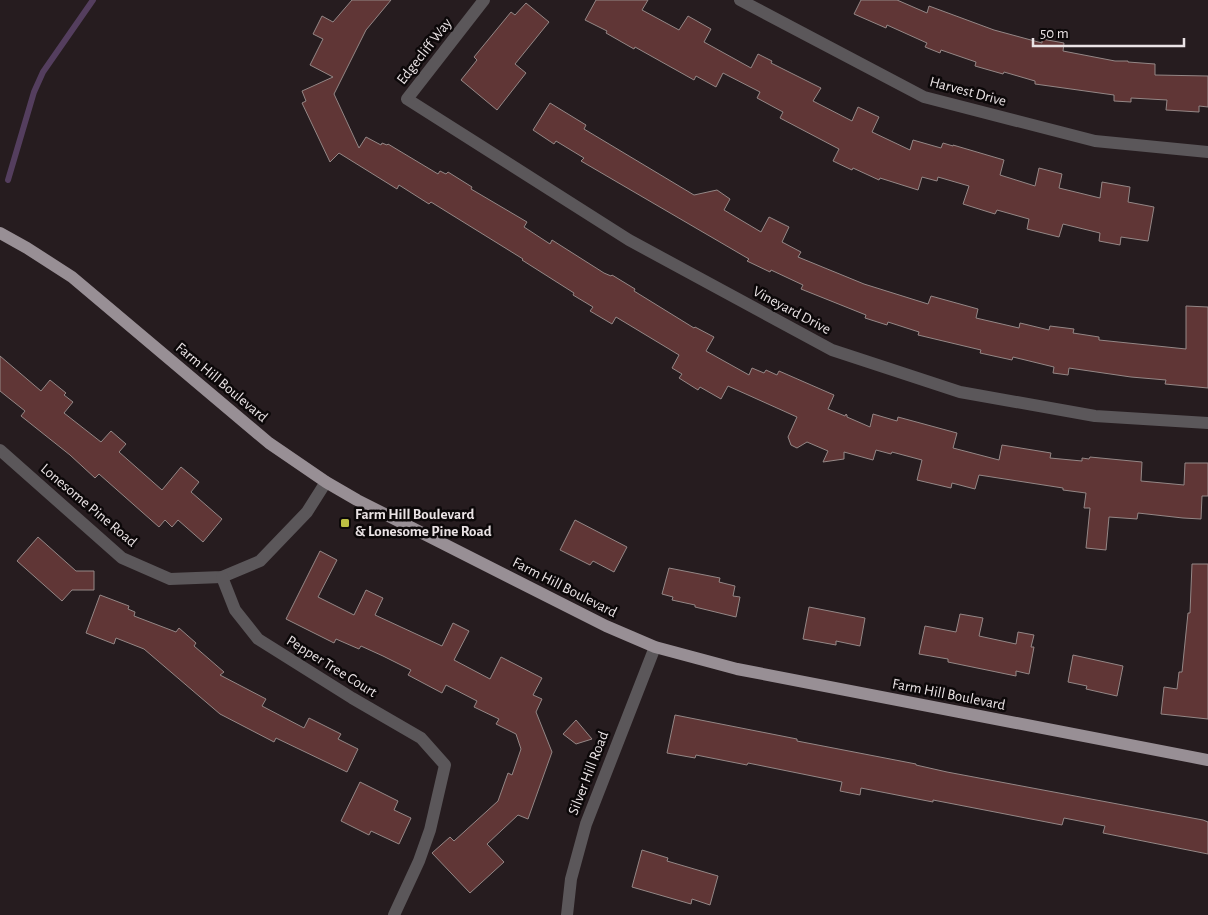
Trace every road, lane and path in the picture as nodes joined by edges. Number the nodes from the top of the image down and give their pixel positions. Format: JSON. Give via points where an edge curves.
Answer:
{"nodes":[{"id":1,"x":484,"y":0,"type":"edge"},
{"id":2,"x":740,"y":0,"type":"edge"},
{"id":3,"x":407,"y":99,"type":"joint"},
{"id":4,"x":1208,"y":152,"type":"edge"},
{"id":5,"x":0,"y":233,"type":"edge"},
{"id":6,"x":1208,"y":423,"type":"edge"},
{"id":7,"x":0,"y":450,"type":"edge"},
{"id":8,"x":326,"y":482,"type":"junction"},
{"id":9,"x":222,"y":577,"type":"junction"},
{"id":10,"x":655,"y":647,"type":"junction"},
{"id":11,"x":1208,"y":760,"type":"edge"},
{"id":12,"x":394,"y":915,"type":"edge"},
{"id":13,"x":567,"y":915,"type":"edge"}],
"edges":[{"from":1,"to":3,"type":"street","name":"Edgecliff Way"},
{"from":2,"to":4,"type":"street","name":"Harvest Drive","via":[[924,97],[1095,141]]},
{"from":3,"to":6,"type":"street","name":"Vineyard Drive","via":[[629,240],[832,350],[960,392],[1095,416]]},
{"from":5,"to":8,"type":"main road","name":"Farm Hill Boulevard","via":[[72,277],[269,443]]},
{"from":7,"to":9,"type":"street","name":"Lonesome Pine Road","via":[[122,558],[170,579]]},
{"from":8,"to":9,"type":"street","via":[[307,512],[260,561]]},
{"from":8,"to":10,"type":"main road","name":"Farm Hill Boulevard","via":[[606,626]]},
{"from":9,"to":12,"type":"street","name":"Pepper Tree Court","via":[[235,610],[258,639],[421,738],[445,765],[427,838]]},
{"from":10,"to":11,"type":"main road","name":"Farm Hill Boulevard","via":[[737,669]]},
{"from":10,"to":13,"type":"street","name":"Silver Hill Road","via":[[586,824]]}]}
